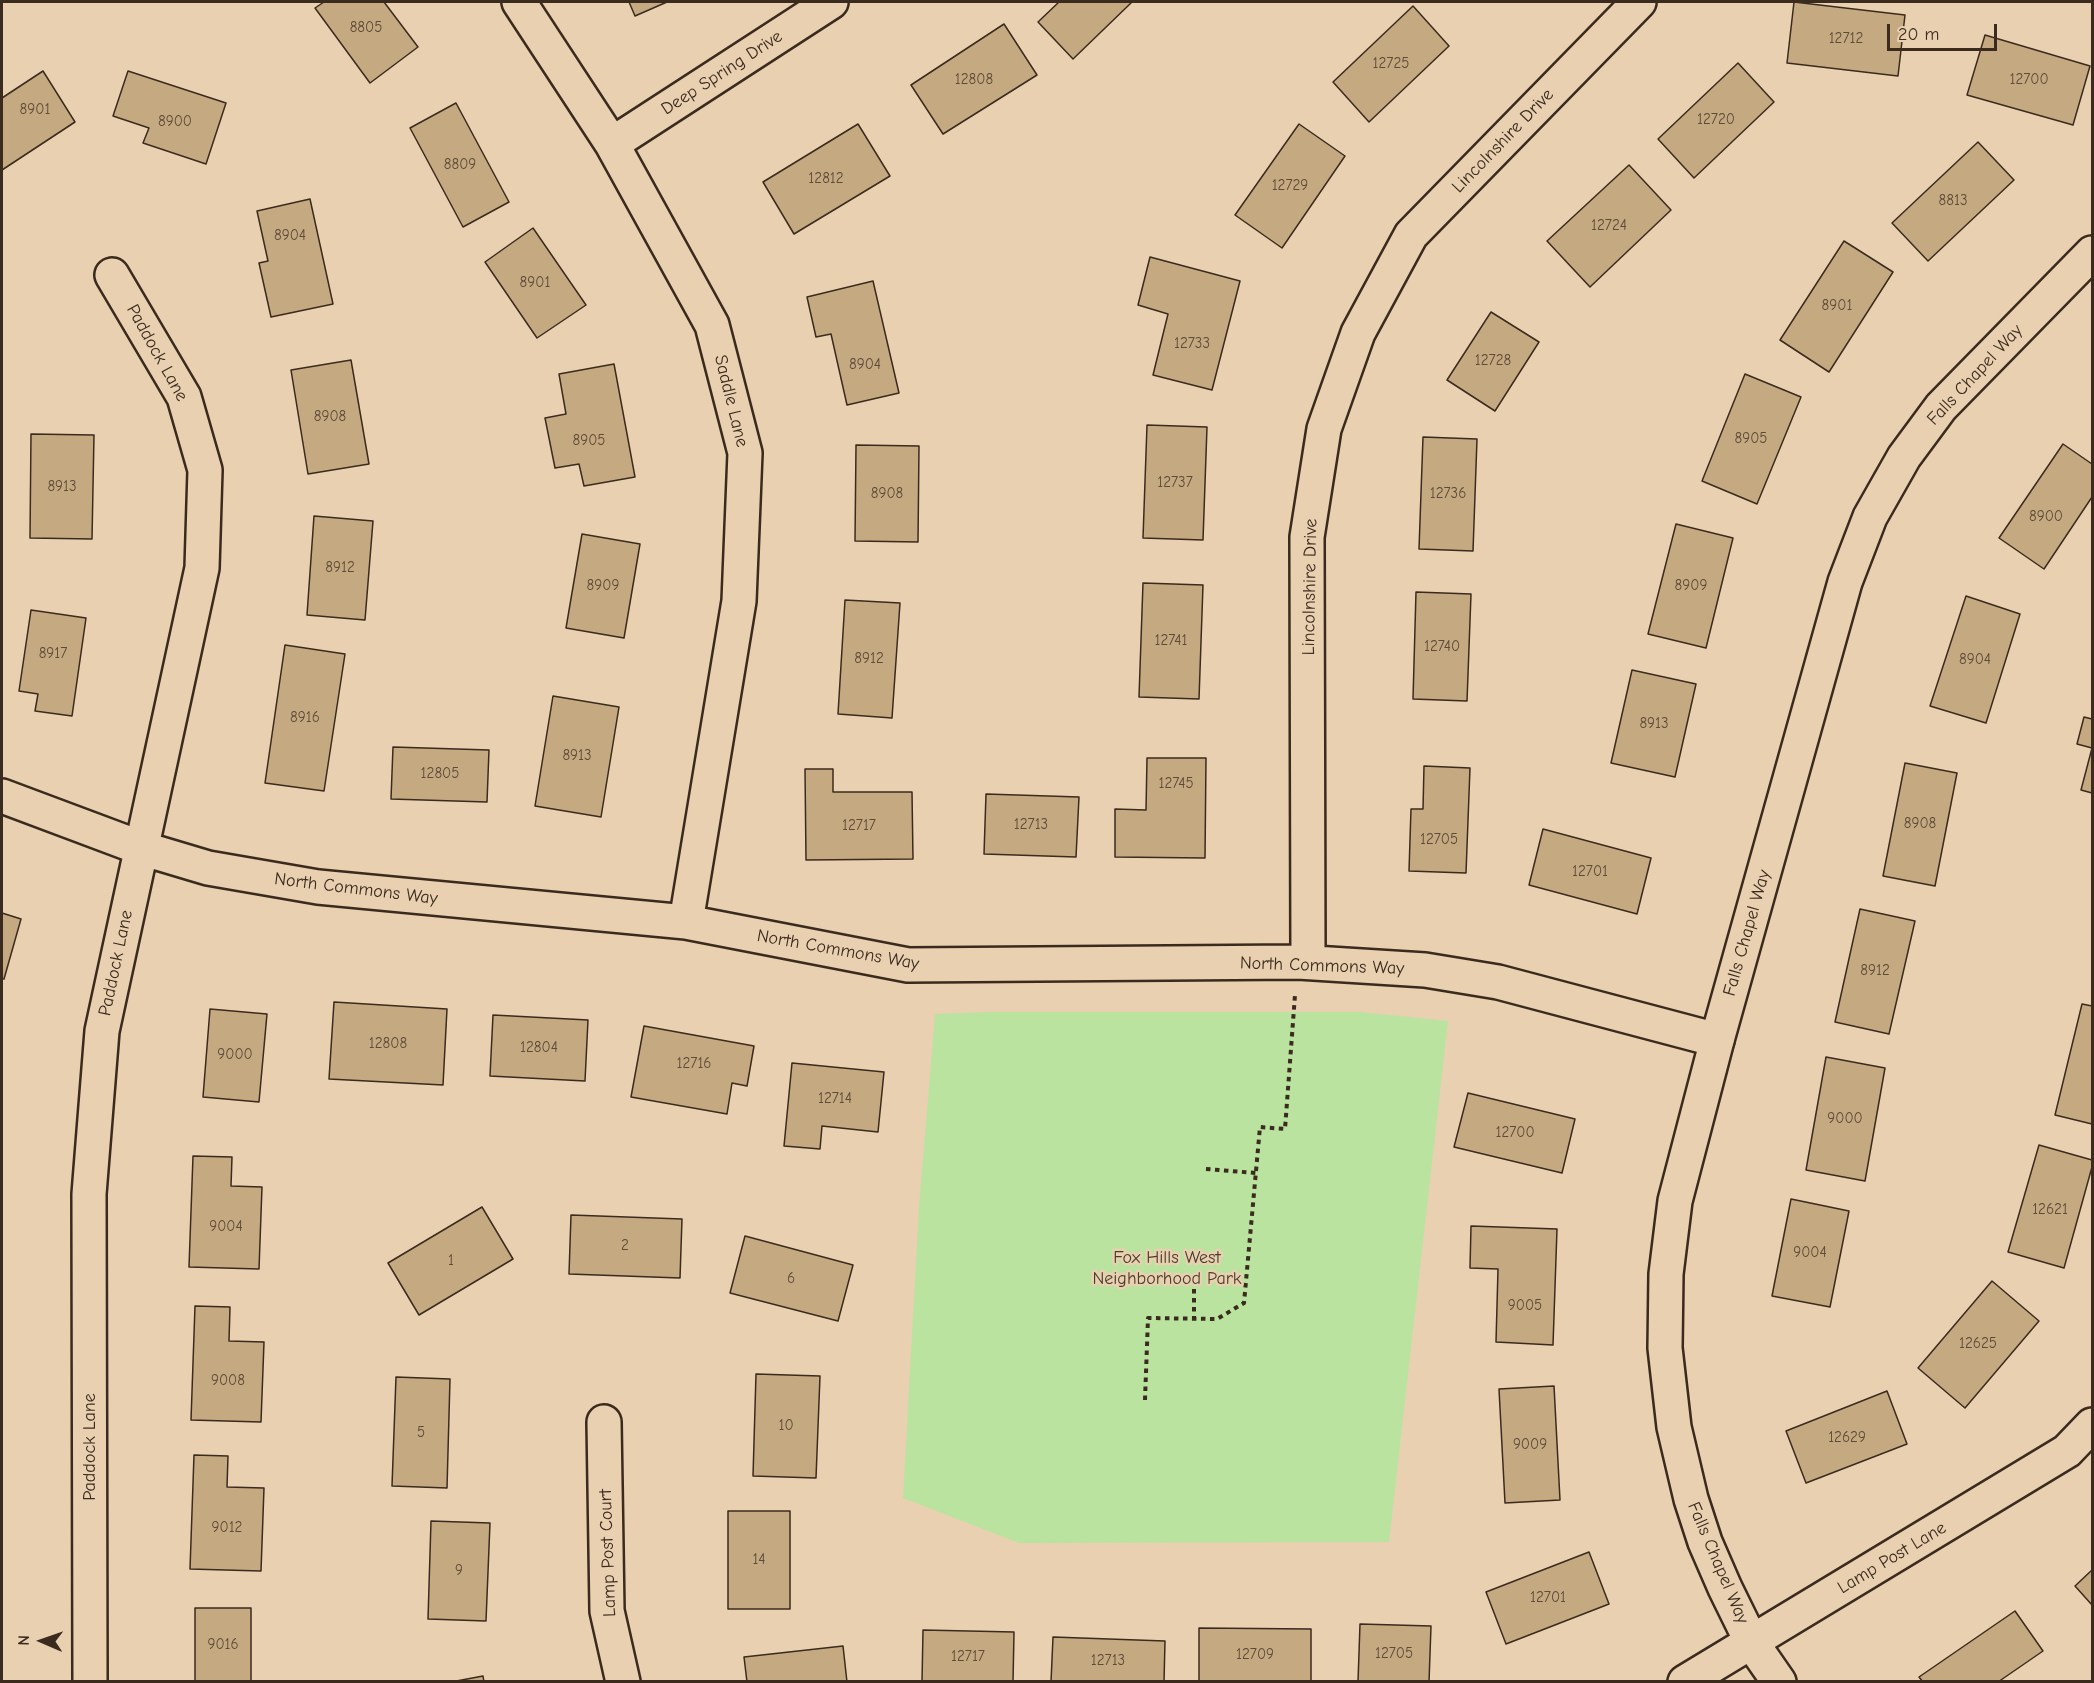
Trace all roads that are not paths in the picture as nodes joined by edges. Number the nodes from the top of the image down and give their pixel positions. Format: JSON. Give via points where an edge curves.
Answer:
{"nodes":[{"id":1,"x":519,"y":2,"type":"edge"},
{"id":2,"x":831,"y":2,"type":"edge"},
{"id":3,"x":1639,"y":2,"type":"edge"},
{"id":4,"x":612,"y":144,"type":"junction"},
{"id":5,"x":2092,"y":253,"type":"edge"},
{"id":6,"x":112,"y":275,"type":"dead end"},
{"id":7,"x":2,"y":796,"type":"edge"},
{"id":8,"x":141,"y":848,"type":"junction"},
{"id":9,"x":686,"y":922,"type":"junction"},
{"id":10,"x":1303,"y":962,"type":"junction"},
{"id":11,"x":1718,"y":1040,"type":"junction"},
{"id":12,"x":604,"y":1422,"type":"dead end"},
{"id":13,"x":2092,"y":1425,"type":"edge"},
{"id":14,"x":1752,"y":1642,"type":"junction"},
{"id":15,"x":90,"y":1682,"type":"edge"},
{"id":16,"x":623,"y":1682,"type":"edge"},
{"id":17,"x":1685,"y":1682,"type":"edge"},
{"id":18,"x":1779,"y":1682,"type":"edge"}],
"edges":[{"from":1,"to":4,"type":"street","name":"Saddle Lane"},
{"from":2,"to":4,"type":"street","name":"Deep Spring Drive"},
{"from":3,"to":10,"type":"street","name":"Lincolnshire Drive","via":[[1411,235],[1358,333],[1324,429],[1307,537]]},
{"from":4,"to":9,"type":"street","name":"Saddle Lane","via":[[712,325],[745,453],[740,601]]},
{"from":5,"to":11,"type":"street","name":"Falls Chapel Way","via":[[1941,407],[1904,457],[1870,517],[1845,582]]},
{"from":6,"to":8,"type":"street","name":"Paddock Lane","via":[[184,397],[205,470],[202,568]]},
{"from":7,"to":8,"type":"street","name":"North Commons Way"},
{"from":8,"to":9,"type":"street","name":"North Commons Way","via":[[208,868],[318,887]]},
{"from":8,"to":15,"type":"street","name":"Paddock Lane","via":[[102,1031],[89,1194]]},
{"from":9,"to":10,"type":"street","name":"North Commons Way","via":[[908,965]]},
{"from":10,"to":11,"type":"street","name":"North Commons Way","via":[[1425,970],[1498,982]]},
{"from":11,"to":14,"type":"street","name":"Falls Chapel Way","via":[[1675,1201],[1666,1274],[1665,1348],[1674,1427],[1691,1499],[1705,1542]]},
{"from":12,"to":16,"type":"street","name":"Lamp Post Court","via":[[607,1611]]},
{"from":13,"to":14,"type":"street","name":"Lamp Post Lane","via":[[2067,1451]]},
{"from":14,"to":17,"type":"street","name":"Lamp Post Lane"},
{"from":14,"to":18,"type":"street","name":"Falls Chapel Way"}]}
